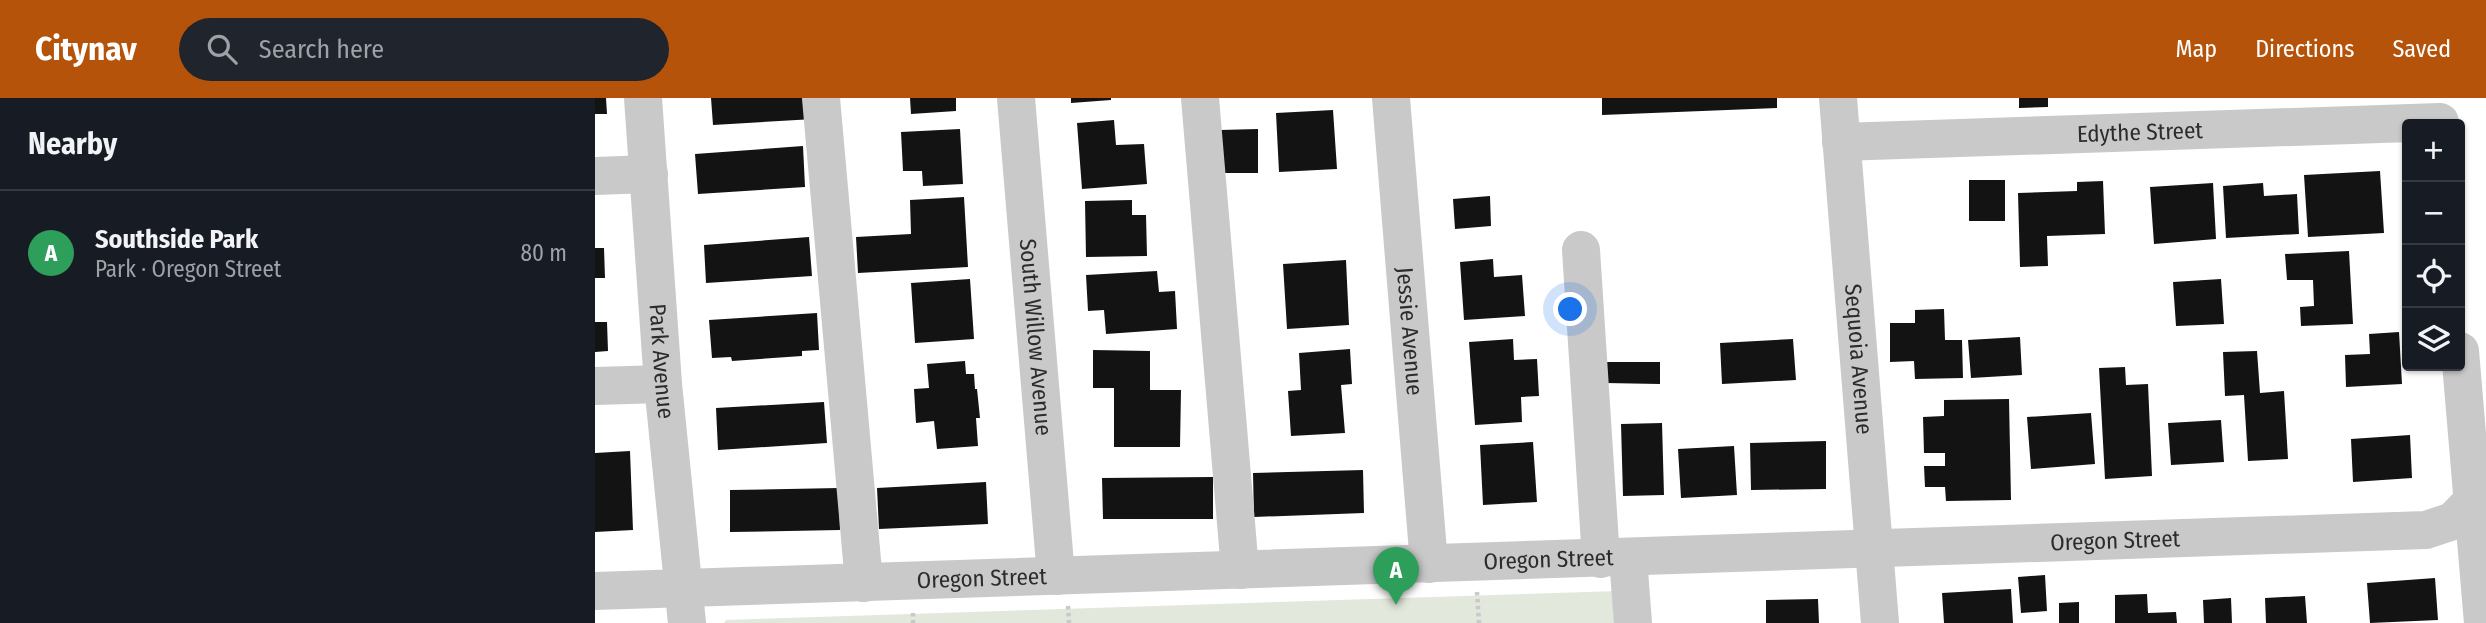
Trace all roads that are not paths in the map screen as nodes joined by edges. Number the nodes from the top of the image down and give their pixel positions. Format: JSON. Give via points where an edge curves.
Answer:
{"nodes":[{"id":1,"x":643,"y":98,"type":"edge"},
{"id":2,"x":821,"y":98,"type":"edge"},
{"id":3,"x":1016,"y":98,"type":"edge"},
{"id":4,"x":1200,"y":98,"type":"edge"},
{"id":5,"x":1391,"y":98,"type":"edge"},
{"id":6,"x":1838,"y":98,"type":"edge"},
{"id":7,"x":2439,"y":115,"type":"edge"},
{"id":8,"x":1842,"y":142,"type":"junction"},
{"id":9,"x":649,"y":174,"type":"junction"},
{"id":10,"x":595,"y":176,"type":"edge"},
{"id":11,"x":1581,"y":250,"type":"dead end"},
{"id":12,"x":2463,"y":371,"type":"edge"},
{"id":13,"x":663,"y":384,"type":"junction"},
{"id":14,"x":595,"y":386,"type":"edge"},
{"id":15,"x":2479,"y":495,"type":"edge"},
{"id":16,"x":1874,"y":550,"type":"junction"},
{"id":17,"x":1615,"y":558,"type":"junction"},
{"id":18,"x":1429,"y":564,"type":"junction"},
{"id":19,"x":1240,"y":570,"type":"junction"},
{"id":20,"x":1056,"y":576,"type":"junction"},
{"id":21,"x":864,"y":583,"type":"junction"},
{"id":22,"x":595,"y":591,"type":"edge"},
{"id":23,"x":685,"y":606,"type":"edge"},
{"id":24,"x":1633,"y":623,"type":"edge"},
{"id":25,"x":1880,"y":623,"type":"edge"},
{"id":26,"x":2483,"y":623,"type":"edge"}],
"edges":[{"from":1,"to":9,"type":"street","name":"Park Avenue"},
{"from":2,"to":21,"type":"street"},
{"from":3,"to":20,"type":"street","name":"South Willow Avenue"},
{"from":4,"to":19,"type":"street"},
{"from":5,"to":18,"type":"street","name":"Jessie Avenue"},
{"from":6,"to":8,"type":"street","name":"Sequoia Avenue"},
{"from":7,"to":8,"type":"street","name":"Edythe Street"},
{"from":8,"to":16,"type":"street","name":"Sequoia Avenue"},
{"from":9,"to":10,"type":"street"},
{"from":9,"to":13,"type":"street","name":"Park Avenue"},
{"from":11,"to":17,"type":"street"},
{"from":12,"to":15,"type":"street"},
{"from":13,"to":14,"type":"street"},
{"from":13,"to":23,"type":"street","name":"Park Avenue"},
{"from":15,"to":16,"type":"street","name":"Oregon Street","via":[[2453,521],[2426,530]]},
{"from":15,"to":26,"type":"street"},
{"from":16,"to":17,"type":"street","name":"Oregon Street"},
{"from":16,"to":25,"type":"street","name":"Sequoia Avenue"},
{"from":17,"to":18,"type":"street","name":"Oregon Street"},
{"from":17,"to":24,"type":"street"},
{"from":18,"to":19,"type":"street","name":"Oregon Street"},
{"from":19,"to":20,"type":"street","name":"Oregon Street"},
{"from":20,"to":21,"type":"street","name":"Oregon Street"},
{"from":21,"to":23,"type":"street","name":"Oregon Street"},
{"from":22,"to":23,"type":"street","name":"Oregon Street"}]}
